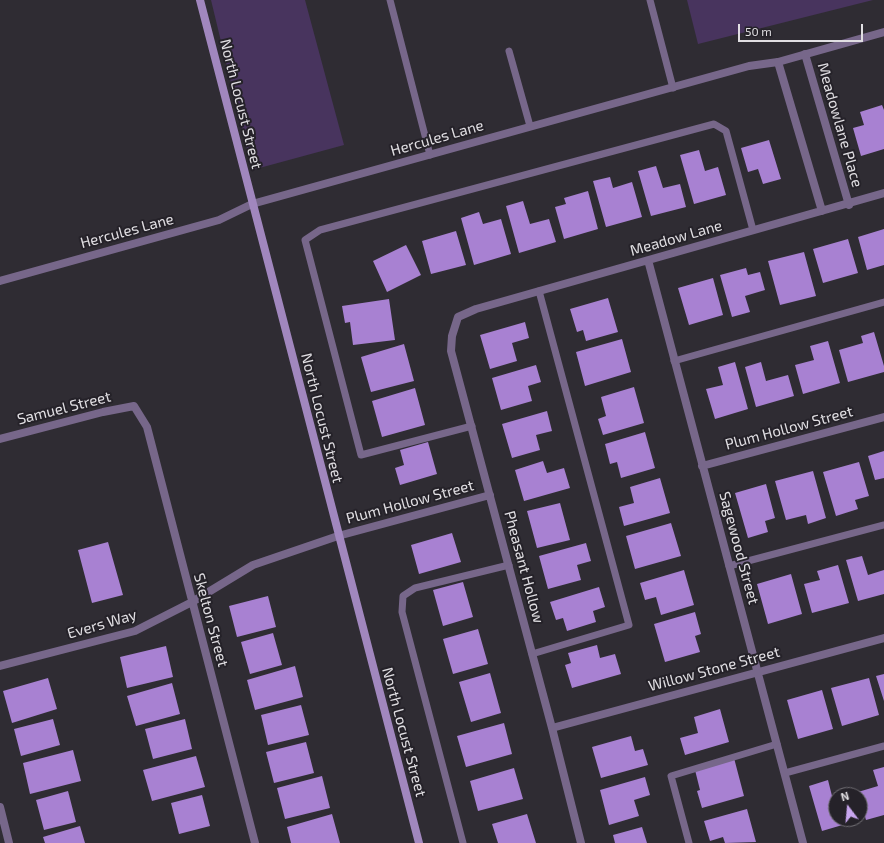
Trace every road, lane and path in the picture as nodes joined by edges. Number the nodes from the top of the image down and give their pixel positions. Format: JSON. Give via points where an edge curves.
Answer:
{"nodes":[{"id":1,"x":200,"y":0,"type":"edge"},
{"id":2,"x":390,"y":0,"type":"edge"},
{"id":3,"x":650,"y":0,"type":"edge"},
{"id":4,"x":884,"y":32,"type":"edge"},
{"id":5,"x":509,"y":51,"type":"dead end"},
{"id":6,"x":805,"y":54,"type":"junction"},
{"id":7,"x":778,"y":62,"type":"junction"},
{"id":8,"x":673,"y":88,"type":"junction"},
{"id":9,"x":530,"y":126,"type":"junction"},
{"id":10,"x":430,"y":155,"type":"junction"},
{"id":11,"x":884,"y":193,"type":"edge"},
{"id":12,"x":252,"y":204,"type":"junction"},
{"id":13,"x":849,"y":205,"type":"junction"},
{"id":14,"x":822,"y":211,"type":"junction"},
{"id":15,"x":753,"y":230,"type":"junction"},
{"id":16,"x":648,"y":260,"type":"junction"},
{"id":17,"x":0,"y":281,"type":"edge"},
{"id":18,"x":539,"y":291,"type":"junction"},
{"id":19,"x":884,"y":302,"type":"edge"},
{"id":20,"x":476,"y":309,"type":"joint"},
{"id":21,"x":674,"y":361,"type":"junction"},
{"id":22,"x":134,"y":406,"type":"joint"},
{"id":23,"x":884,"y":417,"type":"edge"},
{"id":24,"x":472,"y":426,"type":"junction"},
{"id":25,"x":0,"y":439,"type":"edge"},
{"id":26,"x":702,"y":466,"type":"junction"},
{"id":27,"x":490,"y":495,"type":"junction"},
{"id":28,"x":884,"y":525,"type":"edge"},
{"id":29,"x":338,"y":536,"type":"junction"},
{"id":30,"x":509,"y":565,"type":"junction"},
{"id":31,"x":729,"y":566,"type":"junction"},
{"id":32,"x":192,"y":602,"type":"junction"},
{"id":33,"x":884,"y":638,"type":"edge"},
{"id":34,"x":532,"y":654,"type":"junction"},
{"id":35,"x":0,"y":666,"type":"edge"},
{"id":36,"x":758,"y":672,"type":"junction"},
{"id":37,"x":552,"y":728,"type":"junction"},
{"id":38,"x":777,"y":744,"type":"junction"},
{"id":39,"x":884,"y":746,"type":"edge"},
{"id":40,"x":785,"y":773,"type":"junction"},
{"id":41,"x":0,"y":807,"type":"edge"},
{"id":42,"x":9,"y":843,"type":"edge"},
{"id":43,"x":255,"y":843,"type":"edge"},
{"id":44,"x":419,"y":843,"type":"edge"},
{"id":45,"x":462,"y":843,"type":"edge"},
{"id":46,"x":581,"y":843,"type":"edge"},
{"id":47,"x":689,"y":843,"type":"edge"},
{"id":48,"x":803,"y":843,"type":"edge"}],
"edges":[{"from":1,"to":12,"type":"main road","name":"North Locust Street"},
{"from":2,"to":10,"type":"lane"},
{"from":3,"to":8,"type":"lane"},
{"from":4,"to":6,"type":"street","name":"Hercules Lane"},
{"from":5,"to":9,"type":"lane"},
{"from":6,"to":7,"type":"street","name":"Hercules Lane"},
{"from":6,"to":13,"type":"street","name":"Meadowlane Place"},
{"from":7,"to":8,"type":"street","name":"Hercules Lane","via":[[749,66]]},
{"from":7,"to":14,"type":"street"},
{"from":8,"to":9,"type":"street","name":"Hercules Lane"},
{"from":9,"to":10,"type":"street","name":"Hercules Lane"},
{"from":10,"to":12,"type":"street","name":"Hercules Lane"},
{"from":11,"to":13,"type":"street","name":"Meadow Lane"},
{"from":12,"to":17,"type":"street","name":"Hercules Lane","via":[[219,220]]},
{"from":12,"to":29,"type":"main road","name":"North Locust Street"},
{"from":13,"to":14,"type":"street","name":"Meadow Lane"},
{"from":14,"to":15,"type":"street","name":"Meadow Lane"},
{"from":15,"to":16,"type":"street","name":"Meadow Lane"},
{"from":15,"to":24,"type":"lane","via":[[726,131],[714,124],[320,230],[305,240],[361,455]]},
{"from":16,"to":18,"type":"street","name":"Meadow Lane"},
{"from":16,"to":21,"type":"street","name":"Sagewood Street"},
{"from":18,"to":20,"type":"street","name":"Meadow Lane"},
{"from":18,"to":34,"type":"lane","via":[[629,625]]},
{"from":19,"to":21,"type":"lane"},
{"from":20,"to":24,"type":"street","name":"Pheasant Hollow","via":[[458,317],[452,336],[451,351]]},
{"from":21,"to":26,"type":"street","name":"Sagewood Street"},
{"from":22,"to":25,"type":"street","name":"Samuel Street"},
{"from":22,"to":32,"type":"street","name":"Skelton Street","via":[[147,427]]},
{"from":23,"to":26,"type":"street","name":"Plum Hollow Street"},
{"from":24,"to":27,"type":"street","name":"Pheasant Hollow"},
{"from":26,"to":31,"type":"street","name":"Sagewood Street"},
{"from":27,"to":29,"type":"street","name":"Plum Hollow Street"},
{"from":27,"to":30,"type":"street","name":"Pheasant Hollow"},
{"from":28,"to":31,"type":"lane"},
{"from":29,"to":32,"type":"street","name":"Evers Way","via":[[253,565]]},
{"from":29,"to":44,"type":"main road","name":"North Locust Street"},
{"from":30,"to":34,"type":"street","name":"Pheasant Hollow"},
{"from":30,"to":45,"type":"lane","via":[[415,588],[404,596],[402,612]]},
{"from":31,"to":36,"type":"street","name":"Sagewood Street"},
{"from":32,"to":35,"type":"street","name":"Evers Way","via":[[135,632]]},
{"from":32,"to":43,"type":"street","name":"Skelton Street"},
{"from":33,"to":36,"type":"street","name":"Willow Stone Street"},
{"from":34,"to":37,"type":"street","name":"Pheasant Hollow"},
{"from":36,"to":37,"type":"street","name":"Willow Stone Street"},
{"from":36,"to":38,"type":"street","name":"Sagewood Street"},
{"from":37,"to":46,"type":"street","name":"Pheasant Hollow"},
{"from":38,"to":40,"type":"street","name":"Sagewood Street"},
{"from":38,"to":47,"type":"lane","via":[[671,776]]},
{"from":39,"to":40,"type":"lane"},
{"from":40,"to":48,"type":"street","name":"Sagewood Street"},
{"from":41,"to":42,"type":"street"}]}
